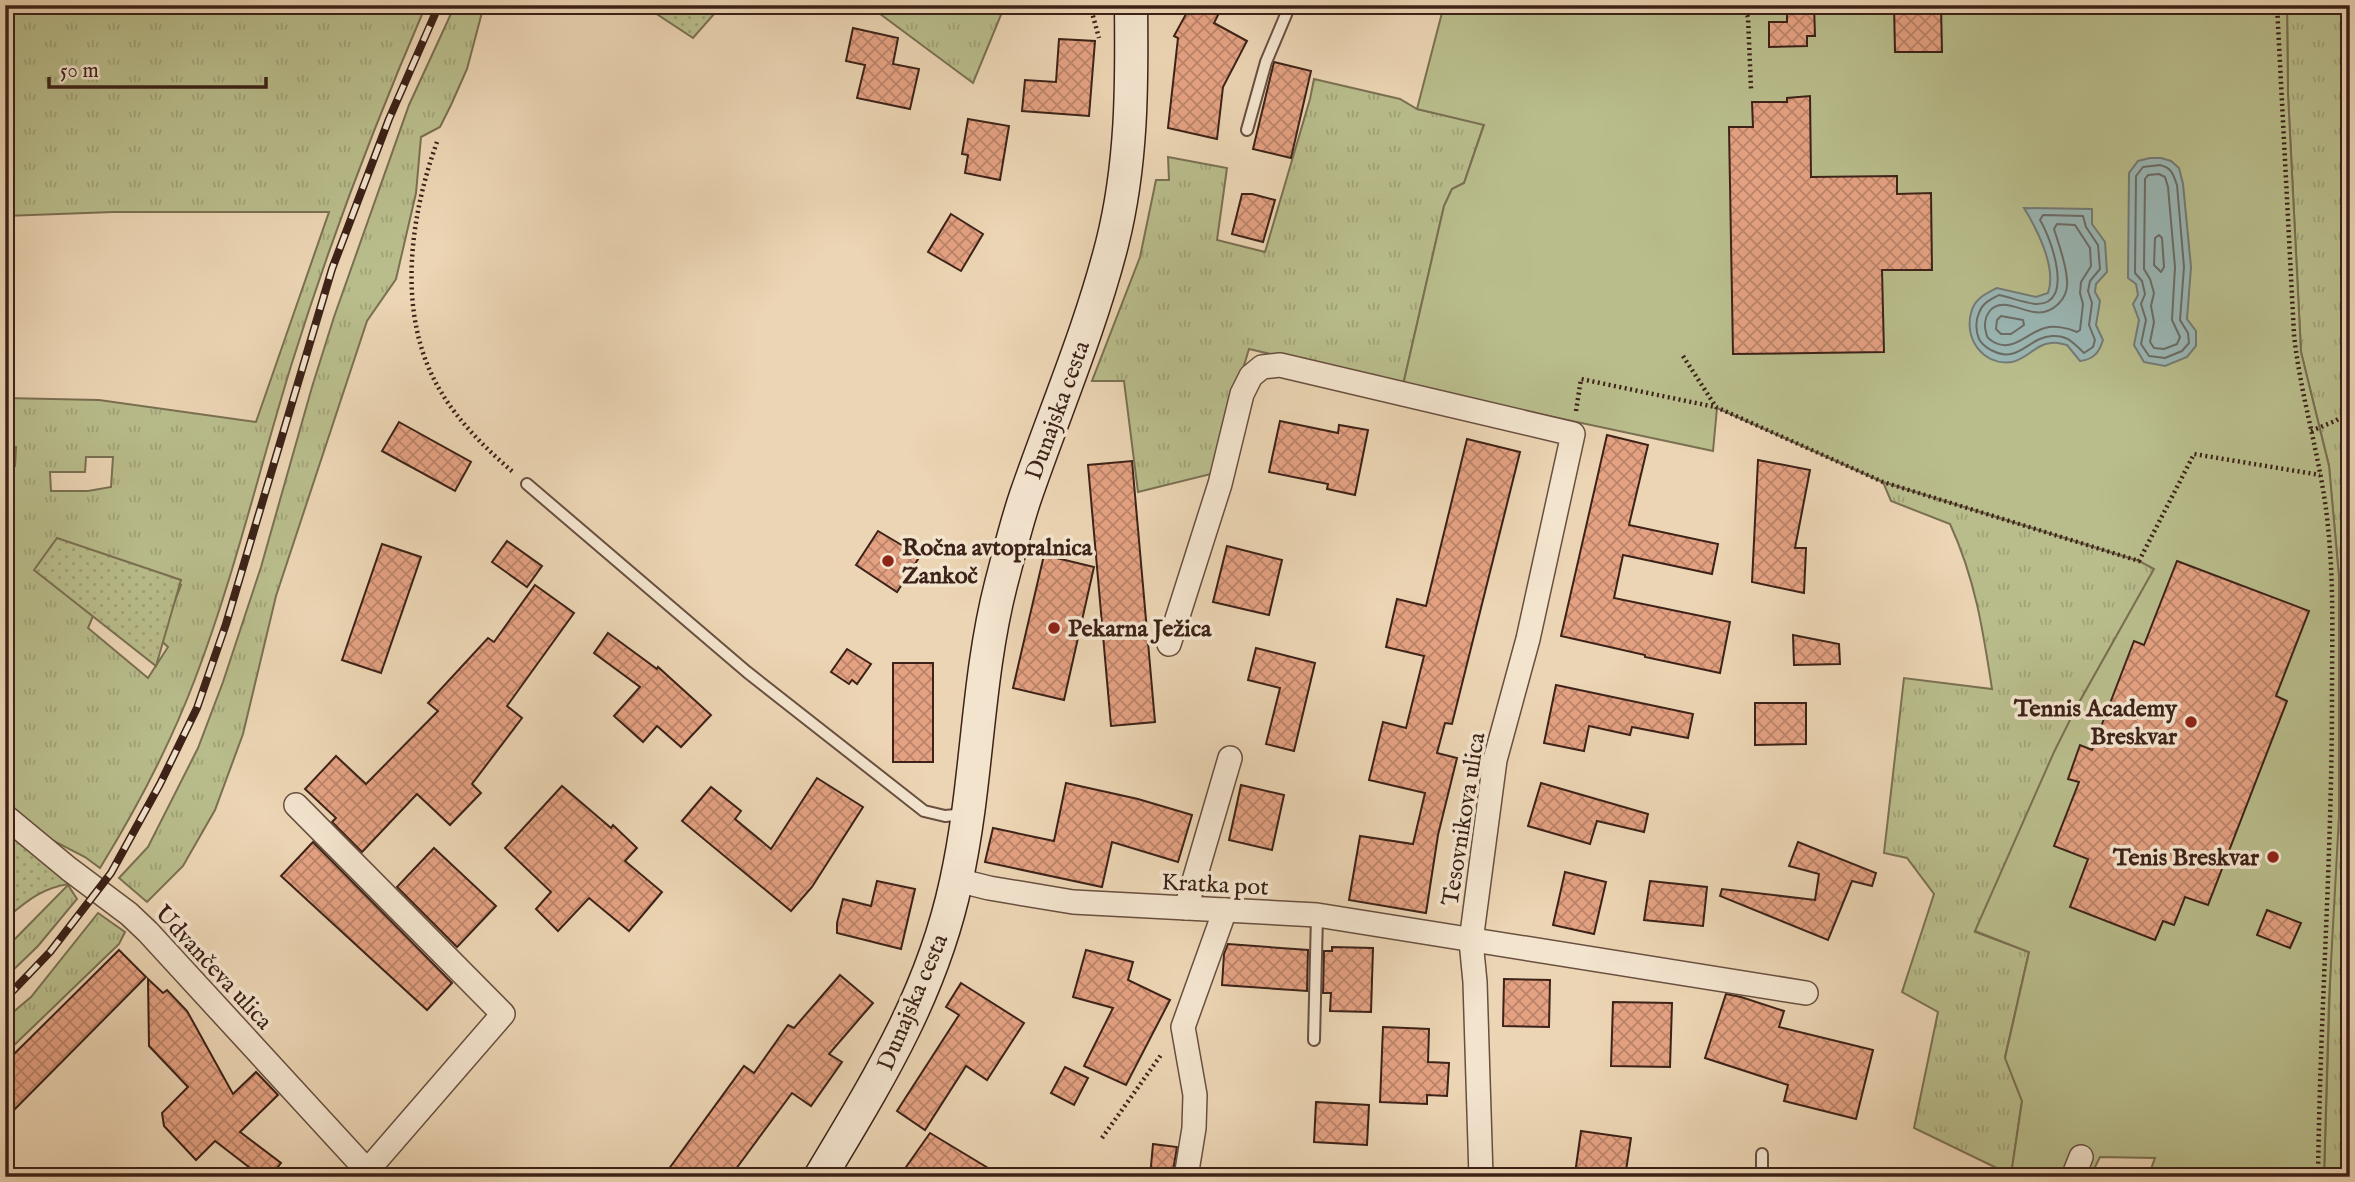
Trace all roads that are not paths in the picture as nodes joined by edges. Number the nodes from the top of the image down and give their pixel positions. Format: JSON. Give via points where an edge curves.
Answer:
{"nodes":[{"id":1,"x":1131,"y":5,"type":"edge"},
{"id":2,"x":1290,"y":5,"type":"edge"},
{"id":3,"x":1247,"y":130,"type":"dead end"},
{"id":4,"x":527,"y":484,"type":"road end"},
{"id":5,"x":1169,"y":644,"type":"dead end"},
{"id":6,"x":1230,"y":758,"type":"dead end"},
{"id":7,"x":296,"y":805,"type":"dead end"},
{"id":8,"x":968,"y":813,"type":"junction"},
{"id":9,"x":5,"y":816,"type":"edge"},
{"id":10,"x":957,"y":880,"type":"junction"},
{"id":11,"x":1186,"y":908,"type":"junction"},
{"id":12,"x":1225,"y":910,"type":"junction"},
{"id":13,"x":1317,"y":915,"type":"junction"},
{"id":14,"x":1471,"y":941,"type":"junction"},
{"id":15,"x":1807,"y":993,"type":"dead end"},
{"id":16,"x":1314,"y":1040,"type":"dead end"},
{"id":17,"x":1762,"y":1154,"type":"dead end"},
{"id":18,"x":370,"y":1174,"type":"edge"},
{"id":19,"x":820,"y":1177,"type":"edge"},
{"id":20,"x":1186,"y":1177,"type":"edge"},
{"id":21,"x":1481,"y":1177,"type":"edge"},
{"id":22,"x":1762,"y":1177,"type":"edge"}],
"edges":[{"from":1,"to":8,"type":"main road","name":"Dunajska cesta","via":[[1130,127],[1116,223],[1103,276],[1025,497],[998,596],[986,657]]},
{"from":2,"to":3,"type":"lane","via":[[1266,62]]},
{"from":4,"to":8,"type":"lane","via":[[747,672],[924,811],[945,816]]},
{"from":5,"to":14,"type":"street","name":"Tesovnikova ulica","via":[[1220,484],[1242,394],[1262,367],[1280,365],[1573,434],[1528,639],[1495,760]]},
{"from":6,"to":11,"type":"street"},
{"from":7,"to":18,"type":"street","name":"Udvančeva ulica","via":[[503,1014]]},
{"from":8,"to":10,"type":"main road","name":"Dunajska cesta"},
{"from":9,"to":18,"type":"street","name":"Udvančeva ulica","via":[[138,923]]},
{"from":10,"to":11,"type":"street","name":"Kratka pot","via":[[1073,902]]},
{"from":10,"to":19,"type":"main road","name":"Dunajska cesta","via":[[945,926],[909,1020]]},
{"from":11,"to":12,"type":"street","name":"Kratka pot"},
{"from":12,"to":13,"type":"street","name":"Kratka pot"},
{"from":12,"to":20,"type":"street","via":[[1183,1027],[1195,1095]]},
{"from":13,"to":14,"type":"street","name":"Kratka pot"},
{"from":13,"to":16,"type":"lane"},
{"from":14,"to":15,"type":"street","name":"Kratka pot"},
{"from":14,"to":21,"type":"street","name":"Tesovnikova ulica"},
{"from":17,"to":22,"type":"lane"}]}
